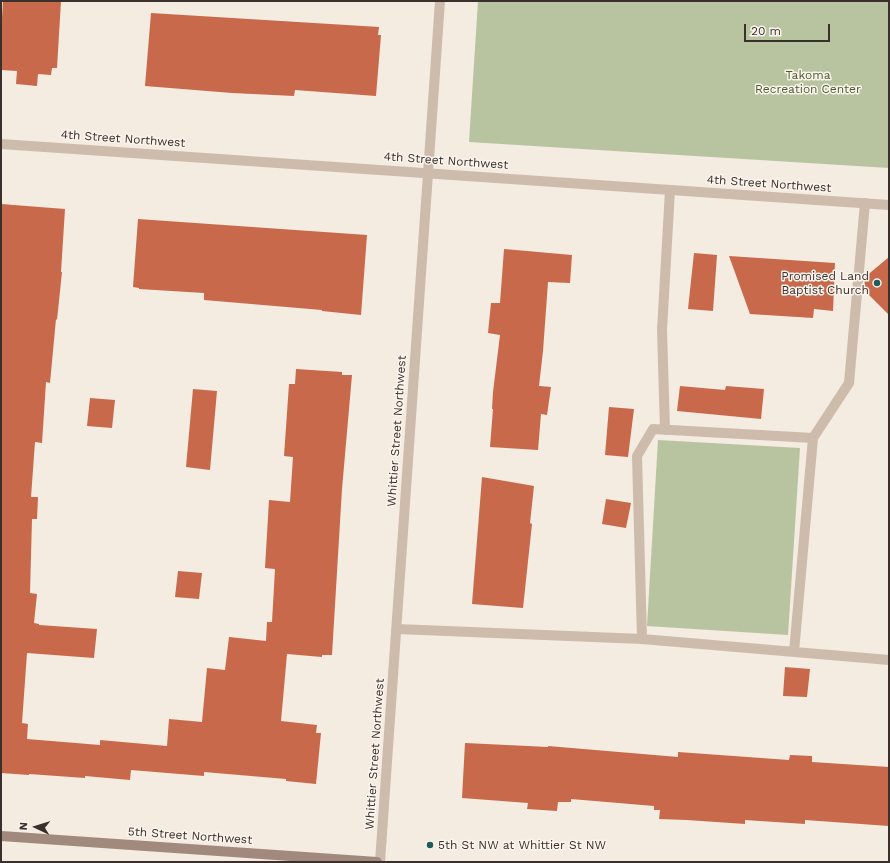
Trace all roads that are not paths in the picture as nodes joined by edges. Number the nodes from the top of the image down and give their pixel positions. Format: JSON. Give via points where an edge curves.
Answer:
{"nodes":[{"id":1,"x":440,"y":1,"type":"edge"},
{"id":2,"x":1,"y":144,"type":"edge"},
{"id":3,"x":428,"y":173,"type":"junction"},
{"id":4,"x":670,"y":190,"type":"junction"},
{"id":5,"x":865,"y":203,"type":"junction"},
{"id":6,"x":889,"y":205,"type":"edge"},
{"id":7,"x":665,"y":430,"type":"junction"},
{"id":8,"x":813,"y":438,"type":"junction"},
{"id":9,"x":397,"y":629,"type":"junction"},
{"id":10,"x":642,"y":639,"type":"junction"},
{"id":11,"x":794,"y":652,"type":"junction"},
{"id":12,"x":889,"y":660,"type":"edge"},
{"id":13,"x":1,"y":836,"type":"edge"},
{"id":14,"x":377,"y":862,"type":"edge"},
{"id":15,"x":380,"y":862,"type":"edge"}],
"edges":[{"from":1,"to":3,"type":"street","name":"Whittier Street Northwest"},
{"from":2,"to":3,"type":"street","name":"4th Street Northwest"},
{"from":3,"to":4,"type":"street","name":"4th Street Northwest"},
{"from":3,"to":9,"type":"street","name":"Whittier Street Northwest"},
{"from":4,"to":5,"type":"street","name":"4th Street Northwest"},
{"from":4,"to":7,"type":"street","via":[[662,330]]},
{"from":5,"to":6,"type":"street","name":"4th Street Northwest"},
{"from":5,"to":8,"type":"street","via":[[848,383]]},
{"from":7,"to":8,"type":"street"},
{"from":7,"to":10,"type":"street","via":[[653,429],[637,456]]},
{"from":8,"to":11,"type":"street"},
{"from":9,"to":10,"type":"street"},
{"from":9,"to":15,"type":"street","name":"Whittier Street Northwest"},
{"from":10,"to":11,"type":"street"},
{"from":11,"to":12,"type":"street"},
{"from":13,"to":14,"type":"street","name":"5th Street Northwest"}]}
